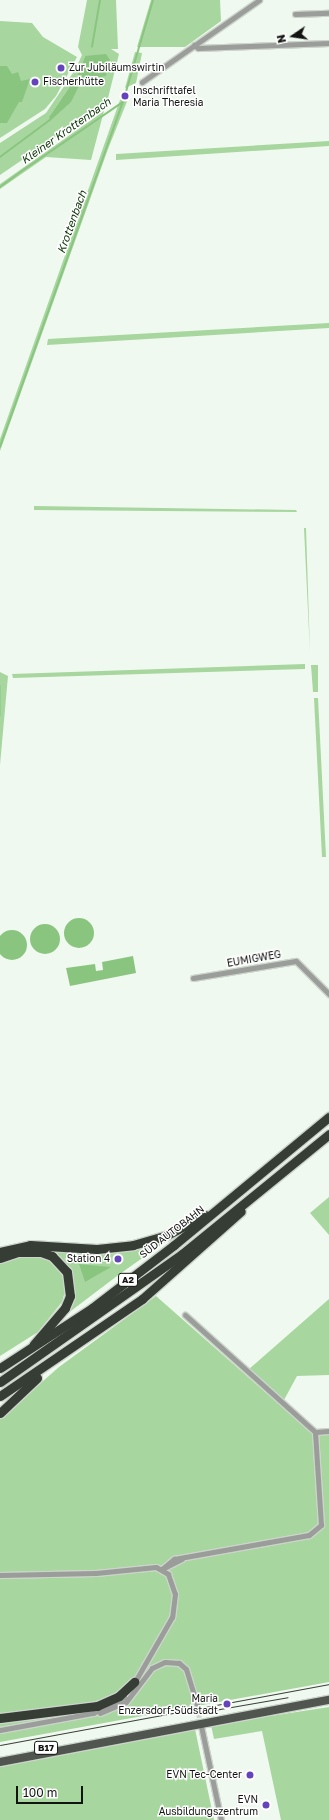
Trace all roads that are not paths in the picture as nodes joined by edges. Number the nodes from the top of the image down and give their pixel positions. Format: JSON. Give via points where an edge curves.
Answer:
{"nodes":[{"id":1,"x":259,"y":0,"type":"edge"},
{"id":2,"x":329,"y":13,"type":"edge"},
{"id":3,"x":295,"y":14,"type":"dead end"},
{"id":4,"x":329,"y":43,"type":"edge"},
{"id":5,"x":194,"y":45,"type":"junction"},
{"id":6,"x":142,"y":82,"type":"dead end"},
{"id":7,"x":193,"y":978,"type":"dead end"},
{"id":8,"x":329,"y":994,"type":"edge"},
{"id":9,"x":329,"y":1117,"type":"edge"},
{"id":10,"x":329,"y":1134,"type":"edge"},
{"id":11,"x":255,"y":1196,"type":"junction"},
{"id":12,"x":221,"y":1207,"type":"junction"},
{"id":13,"x":0,"y":1252,"type":"edge"},
{"id":14,"x":0,"y":1258,"type":"edge"},
{"id":15,"x":185,"y":1316,"type":"dead end"},
{"id":16,"x":31,"y":1348,"type":"junction"},
{"id":17,"x":57,"y":1360,"type":"junction"},
{"id":18,"x":0,"y":1368,"type":"edge"},
{"id":19,"x":0,"y":1382,"type":"edge"},
{"id":20,"x":0,"y":1396,"type":"edge"},
{"id":21,"x":0,"y":1413,"type":"edge"},
{"id":22,"x":329,"y":1431,"type":"edge"},
{"id":23,"x":315,"y":1432,"type":"junction"},
{"id":24,"x":162,"y":1569,"type":"junction"},
{"id":25,"x":0,"y":1575,"type":"edge"},
{"id":26,"x":134,"y":1682,"type":"junction"},
{"id":27,"x":329,"y":1695,"type":"edge"},
{"id":28,"x":329,"y":1700,"type":"edge"},
{"id":29,"x":197,"y":1705,"type":"tunnel mouth"},
{"id":30,"x":93,"y":1713,"type":"junction"},
{"id":31,"x":0,"y":1718,"type":"edge"},
{"id":32,"x":201,"y":1726,"type":"tunnel mouth"},
{"id":33,"x":0,"y":1730,"type":"edge"},
{"id":34,"x":0,"y":1756,"type":"edge"},
{"id":35,"x":0,"y":1762,"type":"edge"},
{"id":36,"x":221,"y":1820,"type":"edge"}],
"edges":[{"from":1,"to":5,"type":"street"},
{"from":2,"to":3,"type":"street"},
{"from":4,"to":5,"type":"street","via":[[198,48]]},
{"from":5,"to":6,"type":"street"},
{"from":7,"to":8,"type":"street","name":"EUMIGWEG","via":[[296,961]]},
{"from":9,"to":12,"type":"highway","name":"SÜD AUTOBAHN","number":"A2"},
{"from":10,"to":11,"type":"highway","number":"A2"},
{"from":11,"to":17,"type":"highway","via":[[174,1274]]},
{"from":11,"to":19,"type":"highway","number":"A2","via":[[106,1310]]},
{"from":12,"to":13,"type":"highway","via":[[167,1235],[133,1245],[97,1249],[30,1245]]},
{"from":12,"to":16,"type":"highway","name":"SÜD AUTOBAHN","number":"A2","via":[[92,1308]]},
{"from":14,"to":16,"type":"highway","via":[[17,1252],[41,1252],[52,1256],[67,1272],[70,1296],[65,1308]]},
{"from":15,"to":23,"type":"street"},
{"from":16,"to":18,"type":"highway","name":"SÜD AUTOBAHN","number":"A2"},
{"from":17,"to":20,"type":"highway"},
{"from":17,"to":21,"type":"highway"},
{"from":22,"to":23,"type":"street"},
{"from":23,"to":24,"type":"street","via":[[319,1530],[174,1559]]},
{"from":24,"to":25,"type":"street"},
{"from":24,"to":26,"type":"street","via":[[174,1588],[173,1613]]},
{"from":26,"to":30,"type":"street","via":[[121,1700]]},
{"from":26,"to":31,"type":"highway","via":[[119,1696],[97,1706]]},
{"from":27,"to":34,"type":"main road","number":"B17"},
{"from":28,"to":35,"type":"main road","number":"B17"},
{"from":29,"to":30,"type":"street","via":[[186,1669],[170,1661],[152,1668],[123,1705]]},
{"from":30,"to":33,"type":"street"},
{"from":32,"to":36,"type":"street"}]}
